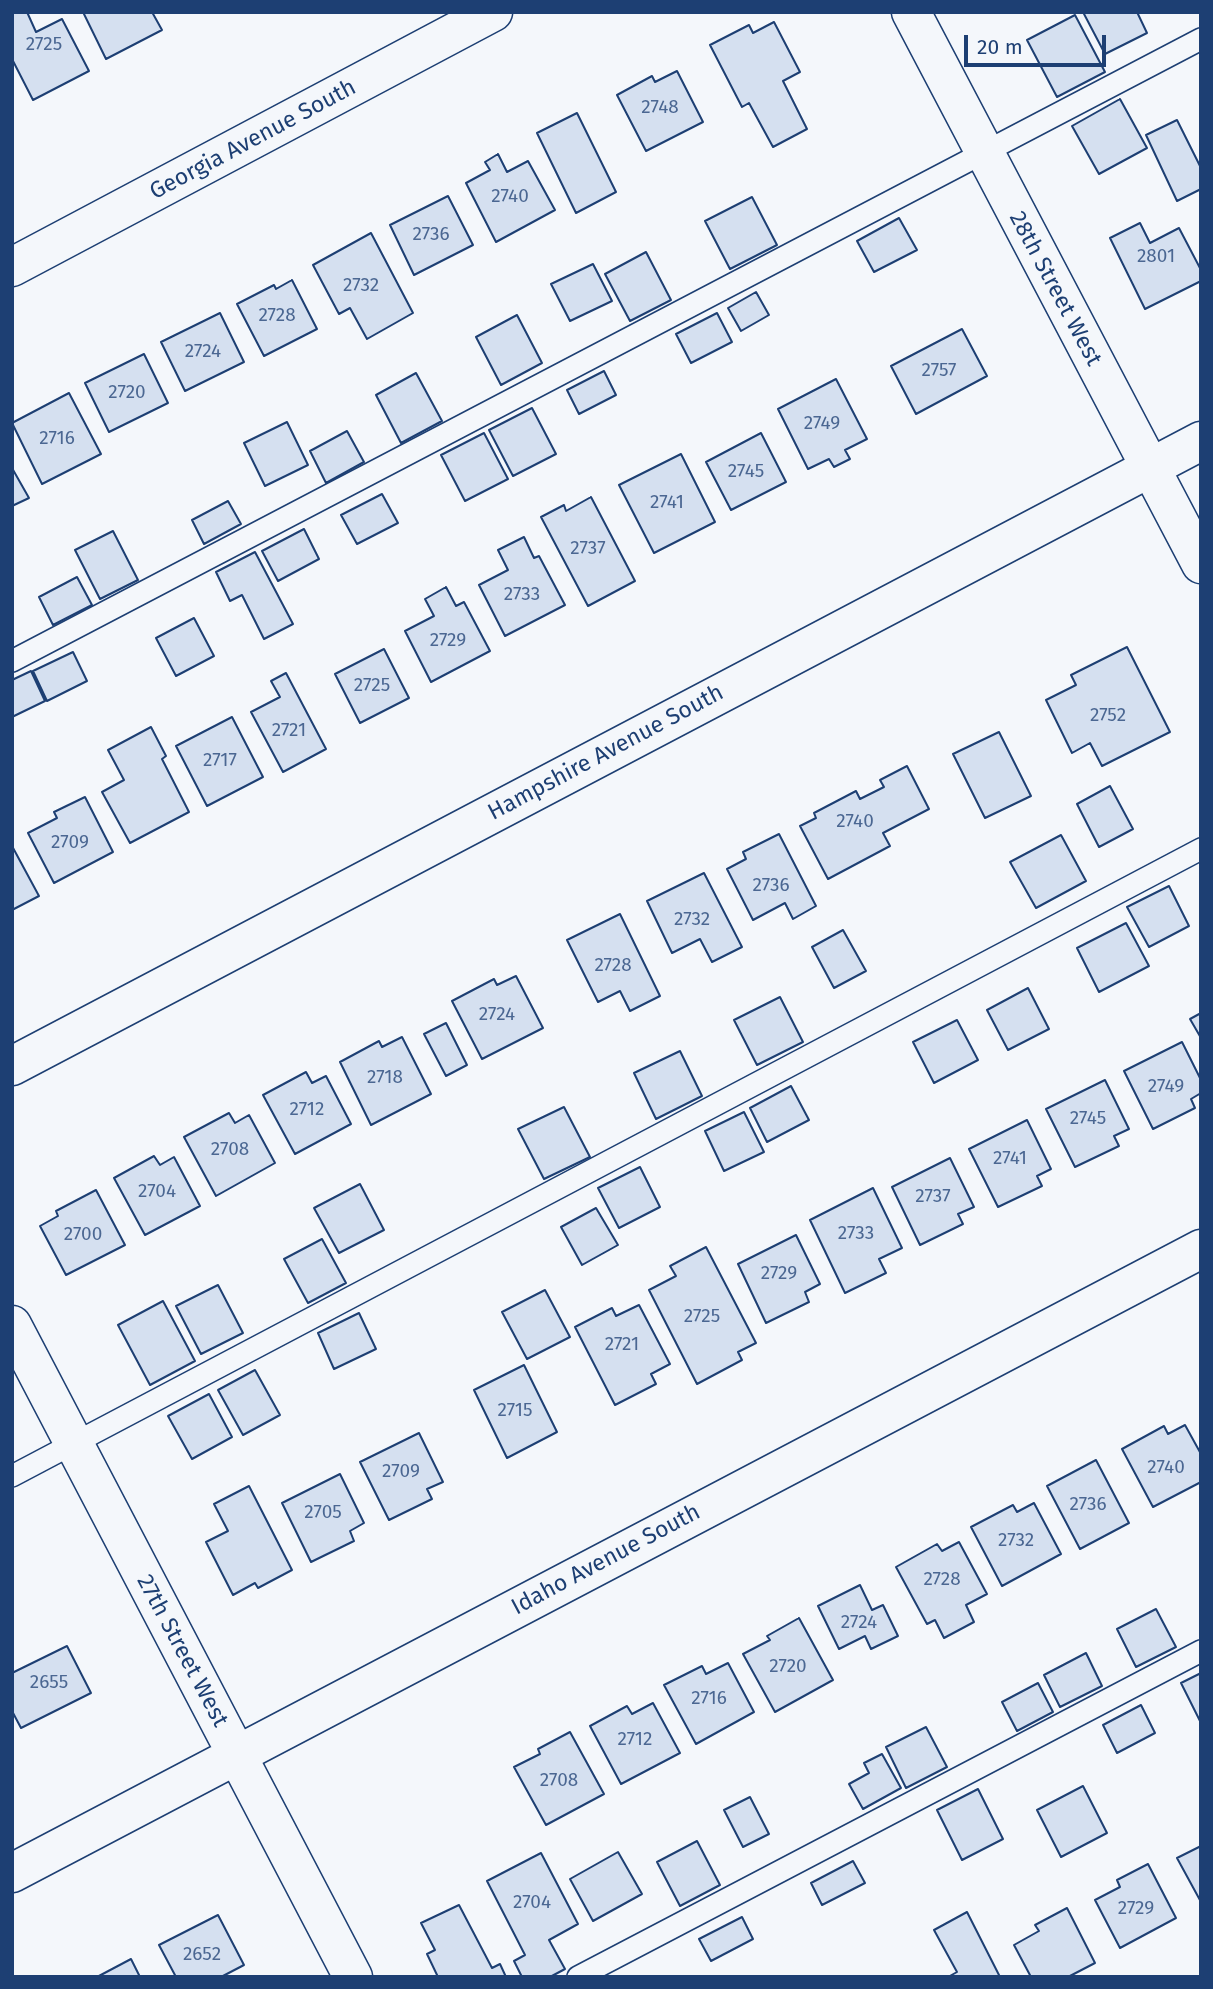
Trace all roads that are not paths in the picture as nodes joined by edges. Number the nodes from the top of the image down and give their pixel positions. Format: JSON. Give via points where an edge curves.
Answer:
{"nodes":[{"id":1,"x":493,"y":12,"type":"edge"},
{"id":2,"x":911,"y":12,"type":"edge"},
{"id":3,"x":1201,"y":39,"type":"edge"},
{"id":4,"x":984,"y":153,"type":"junction"},
{"id":5,"x":12,"y":267,"type":"edge"},
{"id":6,"x":1201,"y":440,"type":"edge"},
{"id":7,"x":1149,"y":468,"type":"junction"},
{"id":8,"x":1201,"y":564,"type":"edge"},
{"id":9,"x":12,"y":661,"type":"edge"},
{"id":10,"x":1201,"y":849,"type":"edge"},
{"id":11,"x":12,"y":1066,"type":"edge"},
{"id":12,"x":1201,"y":1249,"type":"edge"},
{"id":13,"x":12,"y":1325,"type":"edge"},
{"id":14,"x":74,"y":1443,"type":"junction"},
{"id":15,"x":12,"y":1476,"type":"edge"},
{"id":16,"x":1201,"y":1651,"type":"edge"},
{"id":17,"x":237,"y":1754,"type":"junction"},
{"id":18,"x":12,"y":1873,"type":"edge"},
{"id":19,"x":354,"y":1977,"type":"edge"},
{"id":20,"x":578,"y":1977,"type":"edge"}],
"edges":[{"from":1,"to":5,"type":"street","name":"Georgia Avenue South"},
{"from":2,"to":4,"type":"street","name":"28th Street West"},
{"from":3,"to":4,"type":"lane"},
{"from":4,"to":7,"type":"street","name":"28th Street West"},
{"from":4,"to":9,"type":"lane"},
{"from":6,"to":7,"type":"street","name":"Hampshire Avenue South"},
{"from":7,"to":8,"type":"street","name":"28th Street West"},
{"from":7,"to":11,"type":"street","name":"Hampshire Avenue South"},
{"from":10,"to":14,"type":"lane"},
{"from":12,"to":17,"type":"street","name":"Idaho Avenue South"},
{"from":13,"to":14,"type":"street","name":"27th Street West"},
{"from":14,"to":15,"type":"lane"},
{"from":14,"to":17,"type":"street","name":"27th Street West"},
{"from":16,"to":20,"type":"lane"},
{"from":17,"to":18,"type":"street","name":"Idaho Avenue South"},
{"from":17,"to":19,"type":"street","name":"27th Street West"}]}
